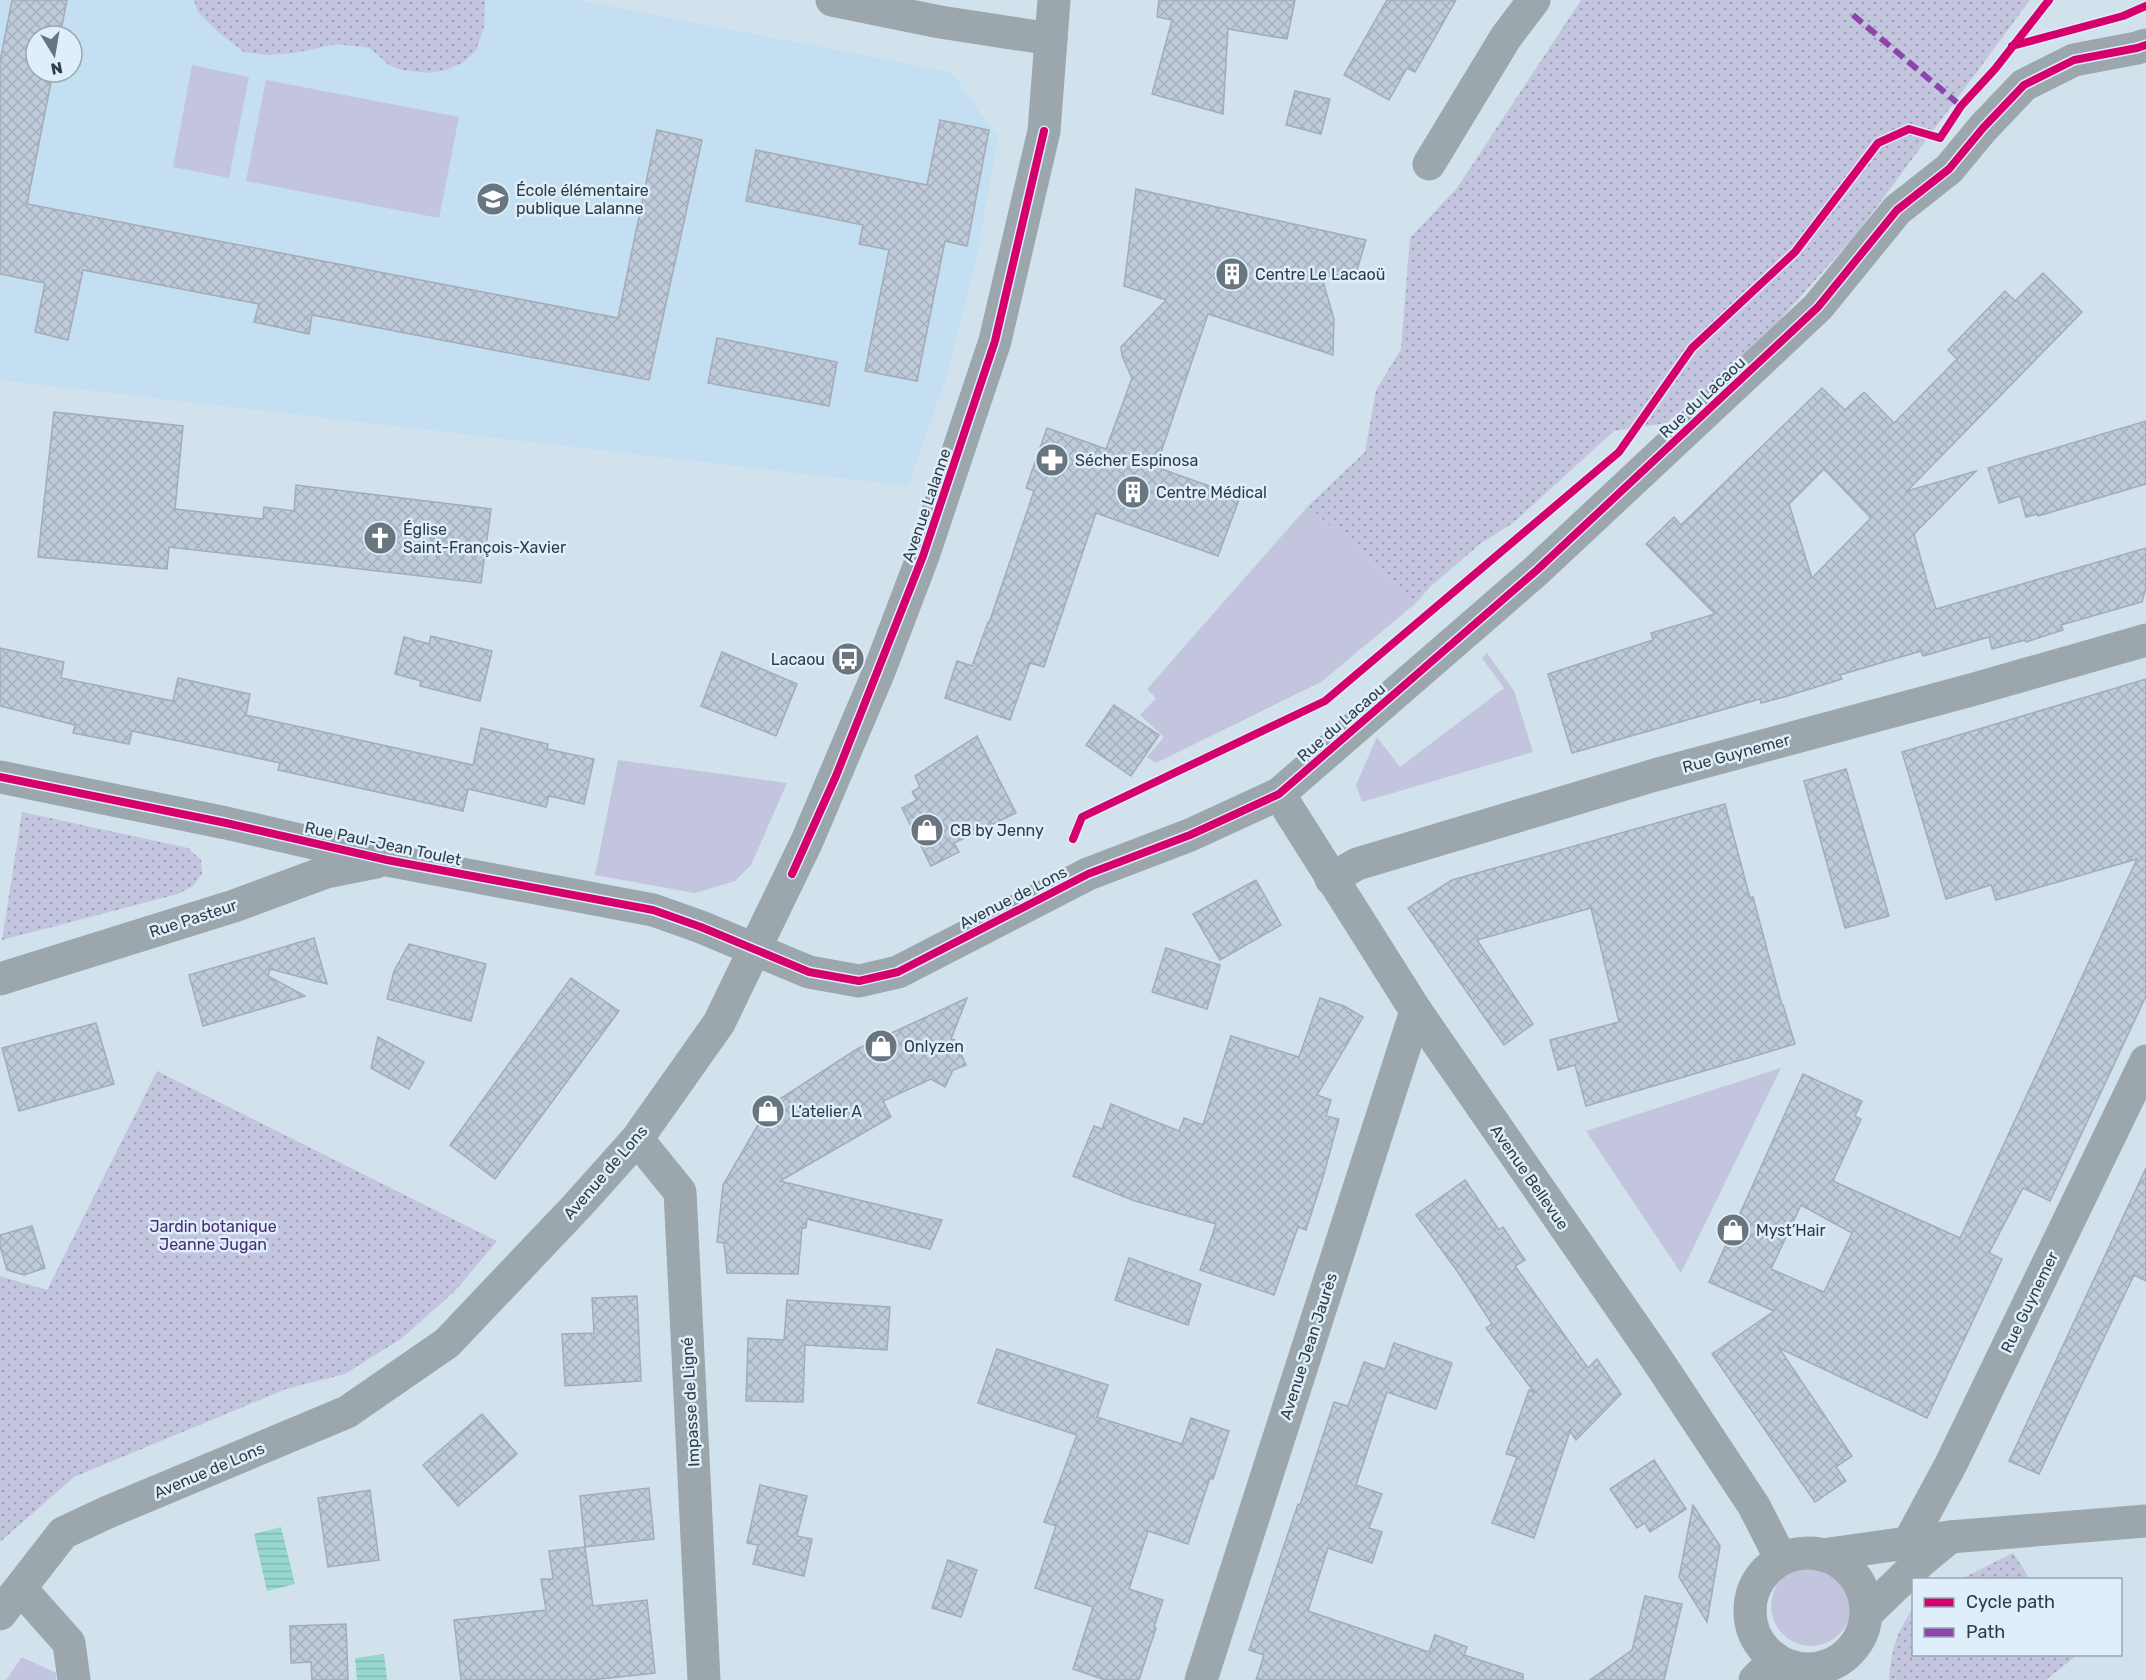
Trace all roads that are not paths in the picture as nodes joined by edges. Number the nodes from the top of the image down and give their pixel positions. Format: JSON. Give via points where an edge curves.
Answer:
{"nodes":[{"id":1,"x":832,"y":0,"type":"edge"},
{"id":2,"x":1054,"y":0,"type":"edge"},
{"id":3,"x":1534,"y":0,"type":"edge"},
{"id":4,"x":1051,"y":39,"type":"junction"},
{"id":5,"x":2146,"y":45,"type":"edge"},
{"id":6,"x":1429,"y":164,"type":"dead end"},
{"id":7,"x":2146,"y":640,"type":"edge"},
{"id":8,"x":0,"y":777,"type":"edge"},
{"id":9,"x":1279,"y":794,"type":"junction"},
{"id":10,"x":387,"y":860,"type":"junction"},
{"id":11,"x":1331,"y":879,"type":"junction"},
{"id":12,"x":756,"y":951,"type":"junction"},
{"id":13,"x":0,"y":979,"type":"edge"},
{"id":14,"x":1416,"y":1011,"type":"junction"},
{"id":15,"x":2146,"y":1061,"type":"edge"},
{"id":16,"x":637,"y":1139,"type":"junction"},
{"id":17,"x":2146,"y":1521,"type":"edge"},
{"id":18,"x":1950,"y":1537,"type":"junction"},
{"id":19,"x":1910,"y":1542,"type":"junction"},
{"id":20,"x":1822,"y":1555,"type":"junction"},
{"id":21,"x":1781,"y":1559,"type":"junction"},
{"id":22,"x":21,"y":1589,"type":"junction"},
{"id":23,"x":1867,"y":1613,"type":"junction"},
{"id":24,"x":0,"y":1614,"type":"edge"},
{"id":25,"x":1765,"y":1670,"type":"edge"},
{"id":26,"x":1841,"y":1671,"type":"edge"},
{"id":27,"x":74,"y":1680,"type":"edge"},
{"id":28,"x":704,"y":1680,"type":"edge"},
{"id":29,"x":1201,"y":1680,"type":"edge"}],
"edges":[{"from":1,"to":4,"type":"street"},
{"from":2,"to":4,"type":"street","name":"Avenue Lalanne"},
{"from":3,"to":6,"type":"street","via":[[1506,36]]},
{"from":4,"to":12,"type":"street","name":"Avenue Lalanne","via":[[1044,131],[995,341],[924,556],[880,669]]},
{"from":5,"to":9,"type":"street","name":"Rue du Lacaou","via":[[2074,60],[2024,85],[1949,169],[1898,210],[1818,307],[1537,570]]},
{"from":7,"to":11,"type":"street","name":"Rue Guynemer","via":[[1655,775],[1357,864]]},
{"from":8,"to":10,"type":"street","name":"Rue Paul-Jean Toulet"},
{"from":9,"to":11,"type":"street","name":"Avenue Bellevue"},
{"from":9,"to":12,"type":"street","name":"Avenue de Lons","via":[[1190,835],[1088,874],[898,972],[859,981],[809,972]]},
{"from":10,"to":12,"type":"street","name":"Rue Paul-Jean Toulet","via":[[653,910]]},
{"from":10,"to":13,"type":"street","name":"Rue Pasteur","via":[[326,872],[234,906]]},
{"from":11,"to":14,"type":"street","name":"Avenue Bellevue"},
{"from":12,"to":16,"type":"street","name":"Avenue de Lons","via":[[719,1023]]},
{"from":14,"to":21,"type":"street","name":"Avenue Bellevue","via":[[1669,1378],[1754,1506]]},
{"from":14,"to":29,"type":"street","name":"Avenue Jean Jaurès"},
{"from":15,"to":19,"type":"street","name":"Rue Guynemer"},
{"from":16,"to":22,"type":"street","name":"Avenue de Lons","via":[[447,1343],[347,1412],[63,1533]]},
{"from":16,"to":28,"type":"street","name":"Impasse de Ligné","via":[[680,1192]]},
{"from":17,"to":18,"type":"street"},
{"from":18,"to":19,"type":"street"},
{"from":18,"to":23,"type":"street"},
{"from":19,"to":20,"type":"street"},
{"from":20,"to":21,"type":"street","via":[[1798,1554]]},
{"from":20,"to":23,"type":"street","via":[[1849,1568],[1860,1583]]},
{"from":21,"to":25,"type":"street","via":[[1766,1571],[1755,1588],[1750,1608]]},
{"from":22,"to":24,"type":"street","name":"Avenue de Lons"},
{"from":22,"to":27,"type":"street","via":[[69,1643]]},
{"from":23,"to":26,"type":"street","via":[[1861,1636]]},
{"from":25,"to":26,"type":"street","via":[[1790,1666]]}]}
